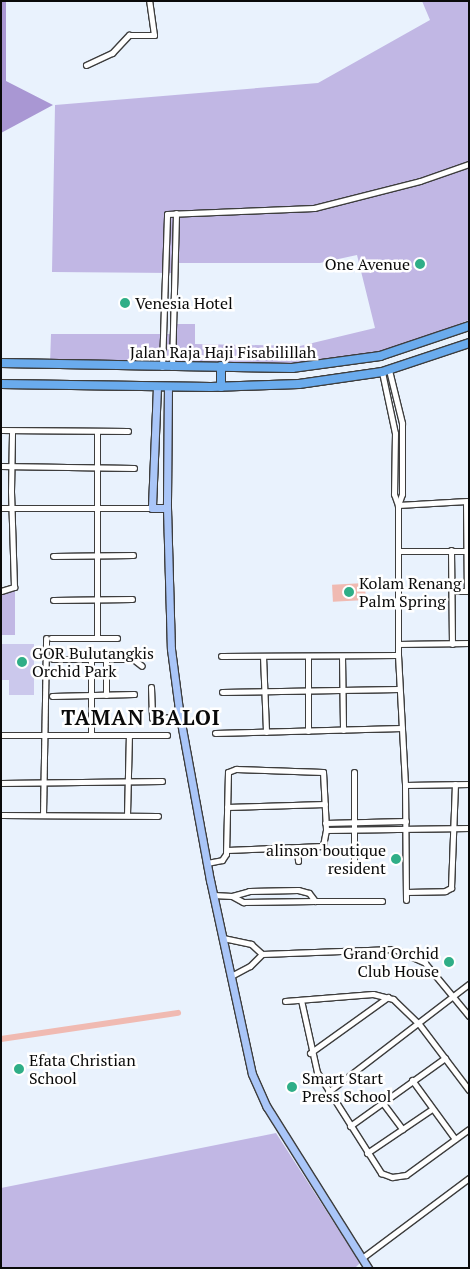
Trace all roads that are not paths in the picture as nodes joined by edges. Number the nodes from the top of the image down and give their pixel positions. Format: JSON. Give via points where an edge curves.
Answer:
{"nodes":[{"id":1,"x":148,"y":1,"type":"edge"},
{"id":2,"x":86,"y":65,"type":"dead end"},
{"id":3,"x":469,"y":164,"type":"edge"},
{"id":4,"x":176,"y":213,"type":"junction"},
{"id":5,"x":469,"y":326,"type":"edge"},
{"id":6,"x":469,"y":343,"type":"edge"},
{"id":7,"x":1,"y":363,"type":"edge"},
{"id":8,"x":326,"y":365,"type":"junction"},
{"id":9,"x":172,"y":366,"type":"junction"},
{"id":10,"x":221,"y":366,"type":"junction"},
{"id":11,"x":162,"y":367,"type":"junction"},
{"id":12,"x":386,"y":371,"type":"junction"},
{"id":13,"x":328,"y":381,"type":"junction"},
{"id":14,"x":1,"y":384,"type":"edge"},
{"id":15,"x":157,"y":386,"type":"junction"},
{"id":16,"x":168,"y":386,"type":"junction"},
{"id":17,"x":221,"y":387,"type":"junction"},
{"id":18,"x":1,"y":430,"type":"edge"},
{"id":19,"x":12,"y":431,"type":"junction"},
{"id":20,"x":97,"y":431,"type":"junction"},
{"id":21,"x":128,"y":431,"type":"dead end"},
{"id":22,"x":1,"y":466,"type":"edge"},
{"id":23,"x":11,"y":466,"type":"junction"},
{"id":24,"x":98,"y":467,"type":"junction"},
{"id":25,"x":134,"y":468,"type":"dead end"},
{"id":26,"x":467,"y":501,"type":"edge"},
{"id":27,"x":398,"y":505,"type":"junction"},
{"id":28,"x":1,"y":508,"type":"edge"},
{"id":29,"x":152,"y":508,"type":"junction"},
{"id":30,"x":167,"y":508,"type":"junction"},
{"id":31,"x":12,"y":509,"type":"junction"},
{"id":32,"x":99,"y":509,"type":"junction"},
{"id":33,"x":451,"y":550,"type":"junction"},
{"id":34,"x":399,"y":551,"type":"junction"},
{"id":35,"x":468,"y":551,"type":"edge"},
{"id":36,"x":98,"y":555,"type":"junction"},
{"id":37,"x":133,"y":555,"type":"dead end"},
{"id":38,"x":53,"y":556,"type":"dead end"},
{"id":39,"x":1,"y":591,"type":"edge"},
{"id":40,"x":452,"y":591,"type":"junction"},
{"id":41,"x":468,"y":591,"type":"edge"},
{"id":42,"x":96,"y":599,"type":"junction"},
{"id":43,"x":132,"y":599,"type":"dead end"},
{"id":44,"x":53,"y":600,"type":"dead end"},
{"id":45,"x":97,"y":638,"type":"junction"},
{"id":46,"x":117,"y":638,"type":"dead end"},
{"id":47,"x":398,"y":644,"type":"junction"},
{"id":48,"x":452,"y":644,"type":"junction"},
{"id":49,"x":469,"y":644,"type":"edge"},
{"id":50,"x":398,"y":655,"type":"junction"},
{"id":51,"x":221,"y":656,"type":"dead end"},
{"id":52,"x":263,"y":656,"type":"junction"},
{"id":53,"x":308,"y":656,"type":"junction"},
{"id":54,"x":342,"y":656,"type":"junction"},
{"id":55,"x":53,"y":659,"type":"dead end"},
{"id":56,"x":91,"y":659,"type":"junction"},
{"id":57,"x":106,"y":659,"type":"junction"},
{"id":58,"x":142,"y":666,"type":"dead end"},
{"id":59,"x":151,"y":687,"type":"dead end"},
{"id":60,"x":399,"y":689,"type":"junction"},
{"id":61,"x":264,"y":690,"type":"junction"},
{"id":62,"x":308,"y":690,"type":"junction"},
{"id":63,"x":343,"y":690,"type":"junction"},
{"id":64,"x":222,"y":692,"type":"dead end"},
{"id":65,"x":134,"y":694,"type":"dead end"},
{"id":66,"x":91,"y":695,"type":"junction"},
{"id":67,"x":106,"y":695,"type":"junction"},
{"id":68,"x":52,"y":696,"type":"dead end"},
{"id":69,"x":180,"y":717,"type":"junction"},
{"id":70,"x":402,"y":728,"type":"junction"},
{"id":71,"x":308,"y":730,"type":"junction"},
{"id":72,"x":343,"y":730,"type":"junction"},
{"id":73,"x":266,"y":732,"type":"junction"},
{"id":74,"x":216,"y":733,"type":"dead end"},
{"id":75,"x":1,"y":735,"type":"edge"},
{"id":76,"x":42,"y":735,"type":"junction"},
{"id":77,"x":92,"y":735,"type":"junction"},
{"id":78,"x":129,"y":735,"type":"junction"},
{"id":79,"x":166,"y":735,"type":"dead end"},
{"id":80,"x":354,"y":772,"type":"dead end"},
{"id":81,"x":162,"y":781,"type":"dead end"},
{"id":82,"x":128,"y":782,"type":"junction"},
{"id":83,"x":1,"y":783,"type":"edge"},
{"id":84,"x":42,"y":783,"type":"junction"},
{"id":85,"x":455,"y":784,"type":"junction"},
{"id":86,"x":469,"y":784,"type":"edge"},
{"id":87,"x":405,"y":785,"type":"junction"},
{"id":88,"x":325,"y":804,"type":"junction"},
{"id":89,"x":227,"y":808,"type":"junction"},
{"id":90,"x":1,"y":815,"type":"edge"},
{"id":91,"x":43,"y":815,"type":"junction"},
{"id":92,"x":127,"y":816,"type":"junction"},
{"id":93,"x":158,"y":816,"type":"dead end"},
{"id":94,"x":406,"y":821,"type":"junction"},
{"id":95,"x":354,"y":822,"type":"junction"},
{"id":96,"x":325,"y":823,"type":"junction"},
{"id":97,"x":406,"y":828,"type":"junction"},
{"id":98,"x":456,"y":828,"type":"junction"},
{"id":99,"x":469,"y":828,"type":"edge"},
{"id":100,"x":354,"y":829,"type":"junction"},
{"id":101,"x":326,"y":830,"type":"junction"},
{"id":102,"x":297,"y":849,"type":"junction"},
{"id":103,"x":227,"y":850,"type":"junction"},
{"id":104,"x":298,"y":861,"type":"dead end"},
{"id":105,"x":207,"y":863,"type":"junction"},
{"id":106,"x":354,"y":864,"type":"dead end"},
{"id":107,"x":406,"y":892,"type":"junction"},
{"id":108,"x":213,"y":895,"type":"junction"},
{"id":109,"x":232,"y":896,"type":"junction"},
{"id":110,"x":382,"y":900,"type":"dead end"},
{"id":111,"x":406,"y":900,"type":"dead end"},
{"id":112,"x":315,"y":901,"type":"junction"},
{"id":113,"x":223,"y":938,"type":"junction"},
{"id":114,"x":262,"y":954,"type":"junction"},
{"id":115,"x":231,"y":976,"type":"junction"},
{"id":116,"x":469,"y":984,"type":"edge"},
{"id":117,"x":454,"y":996,"type":"junction"},
{"id":118,"x":388,"y":997,"type":"junction"},
{"id":119,"x":301,"y":1000,"type":"junction"},
{"id":120,"x":285,"y":1001,"type":"dead end"},
{"id":121,"x":469,"y":1016,"type":"edge"},
{"id":122,"x":419,"y":1024,"type":"junction"},
{"id":123,"x":310,"y":1053,"type":"junction"},
{"id":124,"x":445,"y":1058,"type":"junction"},
{"id":125,"x":412,"y":1080,"type":"junction"},
{"id":126,"x":469,"y":1090,"type":"edge"},
{"id":127,"x":328,"y":1092,"type":"junction"},
{"id":128,"x":382,"y":1102,"type":"junction"},
{"id":129,"x":432,"y":1108,"type":"junction"},
{"id":130,"x":350,"y":1126,"type":"junction"},
{"id":131,"x":402,"y":1129,"type":"junction"},
{"id":132,"x":469,"y":1129,"type":"edge"},
{"id":133,"x":456,"y":1139,"type":"junction"},
{"id":134,"x":367,"y":1153,"type":"junction"},
{"id":135,"x":469,"y":1178,"type":"edge"},
{"id":136,"x":362,"y":1258,"type":"junction"},
{"id":137,"x":368,"y":1268,"type":"edge"}],
"edges":[{"from":1,"to":2,"type":"street","via":[[154,35],[129,35],[112,53]]},
{"from":3,"to":4,"type":"street","via":[[314,208]]},
{"from":4,"to":9,"type":"street"},
{"from":4,"to":11,"type":"street","via":[[166,216]]},
{"from":5,"to":8,"type":"main road","name":"Jalan Raja Haji Fisabilillah","via":[[380,356]]},
{"from":6,"to":12,"type":"main road","name":"Jalan Raja Haji Fisabilillah"},
{"from":7,"to":11,"type":"main road","name":"Jalan Raja Haji Fisabilillah"},
{"from":8,"to":10,"type":"main road","name":"Jalan Raja Haji Fisabilillah","via":[[292,368]]},
{"from":8,"to":13,"type":"main road"},
{"from":9,"to":10,"type":"main road","name":"Jalan Raja Haji Fisabilillah"},
{"from":9,"to":11,"type":"main road","name":"Jalan Raja Haji Fisabilillah"},
{"from":10,"to":17,"type":"main road"},
{"from":12,"to":13,"type":"main road","name":"Jalan Raja Haji Fisabilillah"},
{"from":12,"to":27,"type":"street","via":[[402,423],[402,494]]},
{"from":13,"to":17,"type":"main road","name":"Jalan Raja Haji Fisabilillah"},
{"from":14,"to":15,"type":"main road","name":"Jalan Raja Haji Fisabilillah"},
{"from":15,"to":16,"type":"main road","name":"Jalan Raja Haji Fisabilillah"},
{"from":15,"to":29,"type":"street"},
{"from":16,"to":17,"type":"main road","name":"Jalan Raja Haji Fisabilillah"},
{"from":16,"to":30,"type":"street"},
{"from":18,"to":19,"type":"street"},
{"from":19,"to":20,"type":"street"},
{"from":19,"to":23,"type":"street"},
{"from":20,"to":21,"type":"street"},
{"from":20,"to":24,"type":"street"},
{"from":22,"to":23,"type":"street"},
{"from":23,"to":24,"type":"street"},
{"from":23,"to":31,"type":"street"},
{"from":24,"to":25,"type":"street"},
{"from":24,"to":32,"type":"street"},
{"from":26,"to":27,"type":"street"},
{"from":26,"to":35,"type":"street"},
{"from":27,"to":34,"type":"street"},
{"from":28,"to":31,"type":"street"},
{"from":29,"to":30,"type":"street"},
{"from":29,"to":32,"type":"street"},
{"from":30,"to":69,"type":"street","via":[[169,623]]},
{"from":31,"to":32,"type":"street"},
{"from":31,"to":39,"type":"street","via":[[14,587]]},
{"from":32,"to":36,"type":"street"},
{"from":33,"to":34,"type":"street"},
{"from":33,"to":35,"type":"street"},
{"from":33,"to":40,"type":"street"},
{"from":34,"to":47,"type":"street"},
{"from":35,"to":41,"type":"street"},
{"from":36,"to":37,"type":"street"},
{"from":36,"to":38,"type":"street"},
{"from":36,"to":42,"type":"street"},
{"from":40,"to":41,"type":"street"},
{"from":40,"to":48,"type":"street"},
{"from":42,"to":43,"type":"street"},
{"from":42,"to":44,"type":"street"},
{"from":42,"to":45,"type":"street"},
{"from":45,"to":46,"type":"street"},
{"from":45,"to":76,"type":"street","via":[[49,638]]},
{"from":47,"to":48,"type":"street"},
{"from":47,"to":50,"type":"street"},
{"from":48,"to":49,"type":"street"},
{"from":50,"to":54,"type":"street"},
{"from":50,"to":60,"type":"street"},
{"from":51,"to":52,"type":"street"},
{"from":52,"to":53,"type":"street"},
{"from":52,"to":61,"type":"street"},
{"from":53,"to":54,"type":"street"},
{"from":53,"to":62,"type":"street"},
{"from":54,"to":63,"type":"street"},
{"from":55,"to":56,"type":"street"},
{"from":56,"to":57,"type":"street"},
{"from":56,"to":66,"type":"street"},
{"from":57,"to":58,"type":"street","via":[[133,659]]},
{"from":57,"to":67,"type":"street"},
{"from":59,"to":69,"type":"street","via":[[152,718]]},
{"from":60,"to":63,"type":"street"},
{"from":60,"to":70,"type":"street"},
{"from":61,"to":62,"type":"street"},
{"from":61,"to":64,"type":"street"},
{"from":61,"to":73,"type":"street"},
{"from":62,"to":63,"type":"street"},
{"from":62,"to":71,"type":"street"},
{"from":63,"to":72,"type":"street"},
{"from":65,"to":67,"type":"street"},
{"from":66,"to":67,"type":"street"},
{"from":66,"to":68,"type":"street"},
{"from":66,"to":77,"type":"street"},
{"from":69,"to":105,"type":"street"},
{"from":70,"to":72,"type":"street"},
{"from":70,"to":87,"type":"street"},
{"from":71,"to":72,"type":"street"},
{"from":71,"to":73,"type":"street"},
{"from":73,"to":74,"type":"street"},
{"from":75,"to":76,"type":"street"},
{"from":76,"to":77,"type":"street"},
{"from":76,"to":84,"type":"street"},
{"from":77,"to":78,"type":"street"},
{"from":78,"to":79,"type":"street"},
{"from":78,"to":82,"type":"street"},
{"from":80,"to":95,"type":"street"},
{"from":81,"to":82,"type":"street"},
{"from":82,"to":84,"type":"street"},
{"from":82,"to":92,"type":"street"},
{"from":83,"to":84,"type":"street"},
{"from":84,"to":91,"type":"street"},
{"from":85,"to":86,"type":"street"},
{"from":85,"to":87,"type":"street"},
{"from":85,"to":98,"type":"street"},
{"from":87,"to":94,"type":"street"},
{"from":88,"to":89,"type":"street"},
{"from":88,"to":89,"type":"street","via":[[325,776],[320,769],[236,769],[228,772],[227,776]]},
{"from":88,"to":96,"type":"street"},
{"from":89,"to":103,"type":"street"},
{"from":90,"to":91,"type":"street"},
{"from":91,"to":92,"type":"street"},
{"from":92,"to":93,"type":"street"},
{"from":94,"to":95,"type":"street"},
{"from":94,"to":97,"type":"street"},
{"from":95,"to":96,"type":"street"},
{"from":95,"to":100,"type":"street"},
{"from":96,"to":101,"type":"street"},
{"from":97,"to":98,"type":"street"},
{"from":97,"to":100,"type":"street"},
{"from":97,"to":107,"type":"street"},
{"from":98,"to":99,"type":"street"},
{"from":98,"to":107,"type":"street","via":[[450,890]]},
{"from":100,"to":101,"type":"street"},
{"from":100,"to":106,"type":"street"},
{"from":101,"to":102,"type":"street","via":[[323,846]]},
{"from":102,"to":103,"type":"street"},
{"from":102,"to":104,"type":"street"},
{"from":103,"to":105,"type":"street","via":[[222,860]]},
{"from":105,"to":108,"type":"street"},
{"from":107,"to":111,"type":"street"},
{"from":108,"to":109,"type":"street"},
{"from":108,"to":113,"type":"street"},
{"from":109,"to":112,"type":"street","via":[[248,902]]},
{"from":109,"to":112,"type":"street","via":[[249,891],[298,890],[309,893]]},
{"from":110,"to":112,"type":"street"},
{"from":113,"to":114,"type":"street","via":[[251,944]]},
{"from":113,"to":115,"type":"street"},
{"from":114,"to":115,"type":"street","via":[[250,966]]},
{"from":114,"to":117,"type":"street","via":[[394,949],[425,963]]},
{"from":115,"to":136,"type":"street","via":[[258,1092]]},
{"from":116,"to":117,"type":"street"},
{"from":117,"to":121,"type":"street"},
{"from":117,"to":122,"type":"street"},
{"from":118,"to":119,"type":"street","via":[[372,994]]},
{"from":118,"to":122,"type":"street","via":[[399,1002]]},
{"from":118,"to":123,"type":"street"},
{"from":119,"to":120,"type":"street"},
{"from":119,"to":123,"type":"street"},
{"from":122,"to":124,"type":"street"},
{"from":122,"to":127,"type":"street"},
{"from":123,"to":127,"type":"street"},
{"from":124,"to":125,"type":"street"},
{"from":124,"to":126,"type":"street"},
{"from":125,"to":128,"type":"street"},
{"from":125,"to":129,"type":"street"},
{"from":127,"to":130,"type":"street"},
{"from":128,"to":130,"type":"street"},
{"from":128,"to":131,"type":"street"},
{"from":129,"to":131,"type":"street"},
{"from":129,"to":133,"type":"street"},
{"from":130,"to":134,"type":"street"},
{"from":131,"to":134,"type":"street"},
{"from":132,"to":133,"type":"street"},
{"from":133,"to":134,"type":"street","via":[[406,1175],[397,1177],[381,1173]]},
{"from":135,"to":136,"type":"street"},
{"from":136,"to":137,"type":"street"}]}
